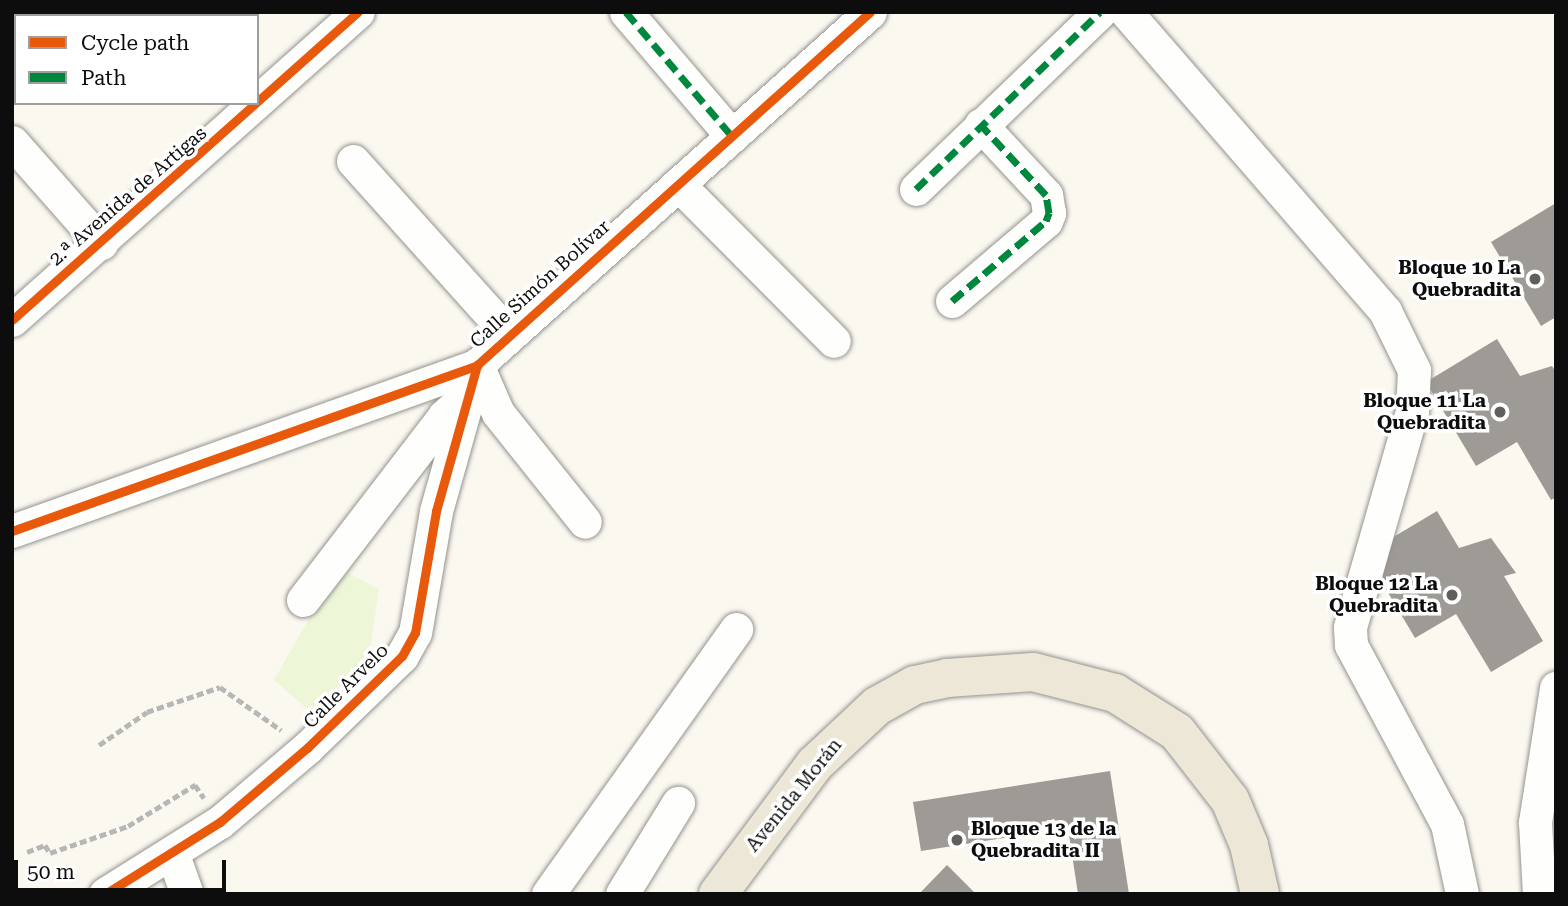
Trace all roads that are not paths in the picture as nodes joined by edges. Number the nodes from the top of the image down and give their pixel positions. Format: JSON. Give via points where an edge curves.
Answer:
{"nodes":[{"id":1,"x":358,"y":12,"type":"edge"},
{"id":2,"x":626,"y":12,"type":"edge"},
{"id":3,"x":870,"y":12,"type":"edge"},
{"id":4,"x":1100,"y":12,"type":"edge"},
{"id":5,"x":1126,"y":12,"type":"edge"},
{"id":6,"x":259,"y":90,"type":"edge"},
{"id":7,"x":229,"y":113,"type":"edge"},
{"id":8,"x":981,"y":125,"type":"junction"},
{"id":9,"x":732,"y":136,"type":"junction"},
{"id":10,"x":12,"y":142,"type":"edge"},
{"id":11,"x":353,"y":161,"type":"dead end"},
{"id":12,"x":678,"y":184,"type":"junction"},
{"id":13,"x":916,"y":189,"type":"dead end"},
{"id":14,"x":101,"y":243,"type":"junction"},
{"id":15,"x":952,"y":301,"type":"dead end"},
{"id":16,"x":12,"y":320,"type":"edge"},
{"id":17,"x":508,"y":334,"type":"junction"},
{"id":18,"x":834,"y":341,"type":"dead end"},
{"id":19,"x":472,"y":380,"type":"junction"},
{"id":20,"x":585,"y":522,"type":"dead end"},
{"id":21,"x":12,"y":531,"type":"edge"},
{"id":22,"x":303,"y":600,"type":"dead end"},
{"id":23,"x":736,"y":629,"type":"dead end"},
{"id":24,"x":1556,"y":688,"type":"edge"},
{"id":25,"x":678,"y":803,"type":"dead end"},
{"id":26,"x":173,"y":855,"type":"junction"},
{"id":27,"x":105,"y":894,"type":"edge"},
{"id":28,"x":187,"y":894,"type":"edge"},
{"id":29,"x":548,"y":894,"type":"edge"},
{"id":30,"x":622,"y":894,"type":"edge"},
{"id":31,"x":718,"y":894,"type":"edge"},
{"id":32,"x":1261,"y":894,"type":"edge"},
{"id":33,"x":1462,"y":894,"type":"edge"},
{"id":34,"x":1539,"y":894,"type":"edge"}],
"edges":[{"from":1,"to":6,"type":"street","name":"2.ª Avenida de Artigas"},
{"from":2,"to":9,"type":"street"},
{"from":3,"to":9,"type":"street","name":"Calle Simón Bolívar"},
{"from":4,"to":8,"type":"street"},
{"from":5,"to":33,"type":"street","via":[[1385,311],[1414,370],[1416,391],[1350,627],[1351,645],[1447,824]]},
{"from":7,"to":14,"type":"street","name":"2.ª Avenida de Artigas"},
{"from":8,"to":13,"type":"street"},
{"from":8,"to":15,"type":"street","via":[[1045,195],[1049,213],[1046,221]]},
{"from":9,"to":12,"type":"street","name":"Calle Simón Bolívar"},
{"from":10,"to":14,"type":"street"},
{"from":11,"to":17,"type":"street"},
{"from":12,"to":17,"type":"street","name":"Calle Simón Bolívar"},
{"from":12,"to":18,"type":"street"},
{"from":14,"to":16,"type":"street","name":"2.ª Avenida de Artigas"},
{"from":17,"to":19,"type":"street","name":"Calle Simón Bolívar"},
{"from":19,"to":20,"type":"street"},
{"from":19,"to":21,"type":"street","name":"Calle Simón Bolívar"},
{"from":19,"to":22,"type":"street"},
{"from":19,"to":26,"type":"street","name":"Calle Arvelo","via":[[436,511],[415,633],[402,656],[307,748],[220,822]]},
{"from":23,"to":29,"type":"street"},
{"from":24,"to":34,"type":"street","via":[[1535,822]]},
{"from":25,"to":30,"type":"street"},
{"from":26,"to":27,"type":"street","name":"Calle Arvelo"},
{"from":26,"to":28,"type":"street"},
{"from":31,"to":32,"type":"main road","name":"Avenida Morán","via":[[815,764],[877,706],[915,685],[947,678],[1033,672],[1115,693],[1177,732],[1230,800],[1250,845]]}]}
